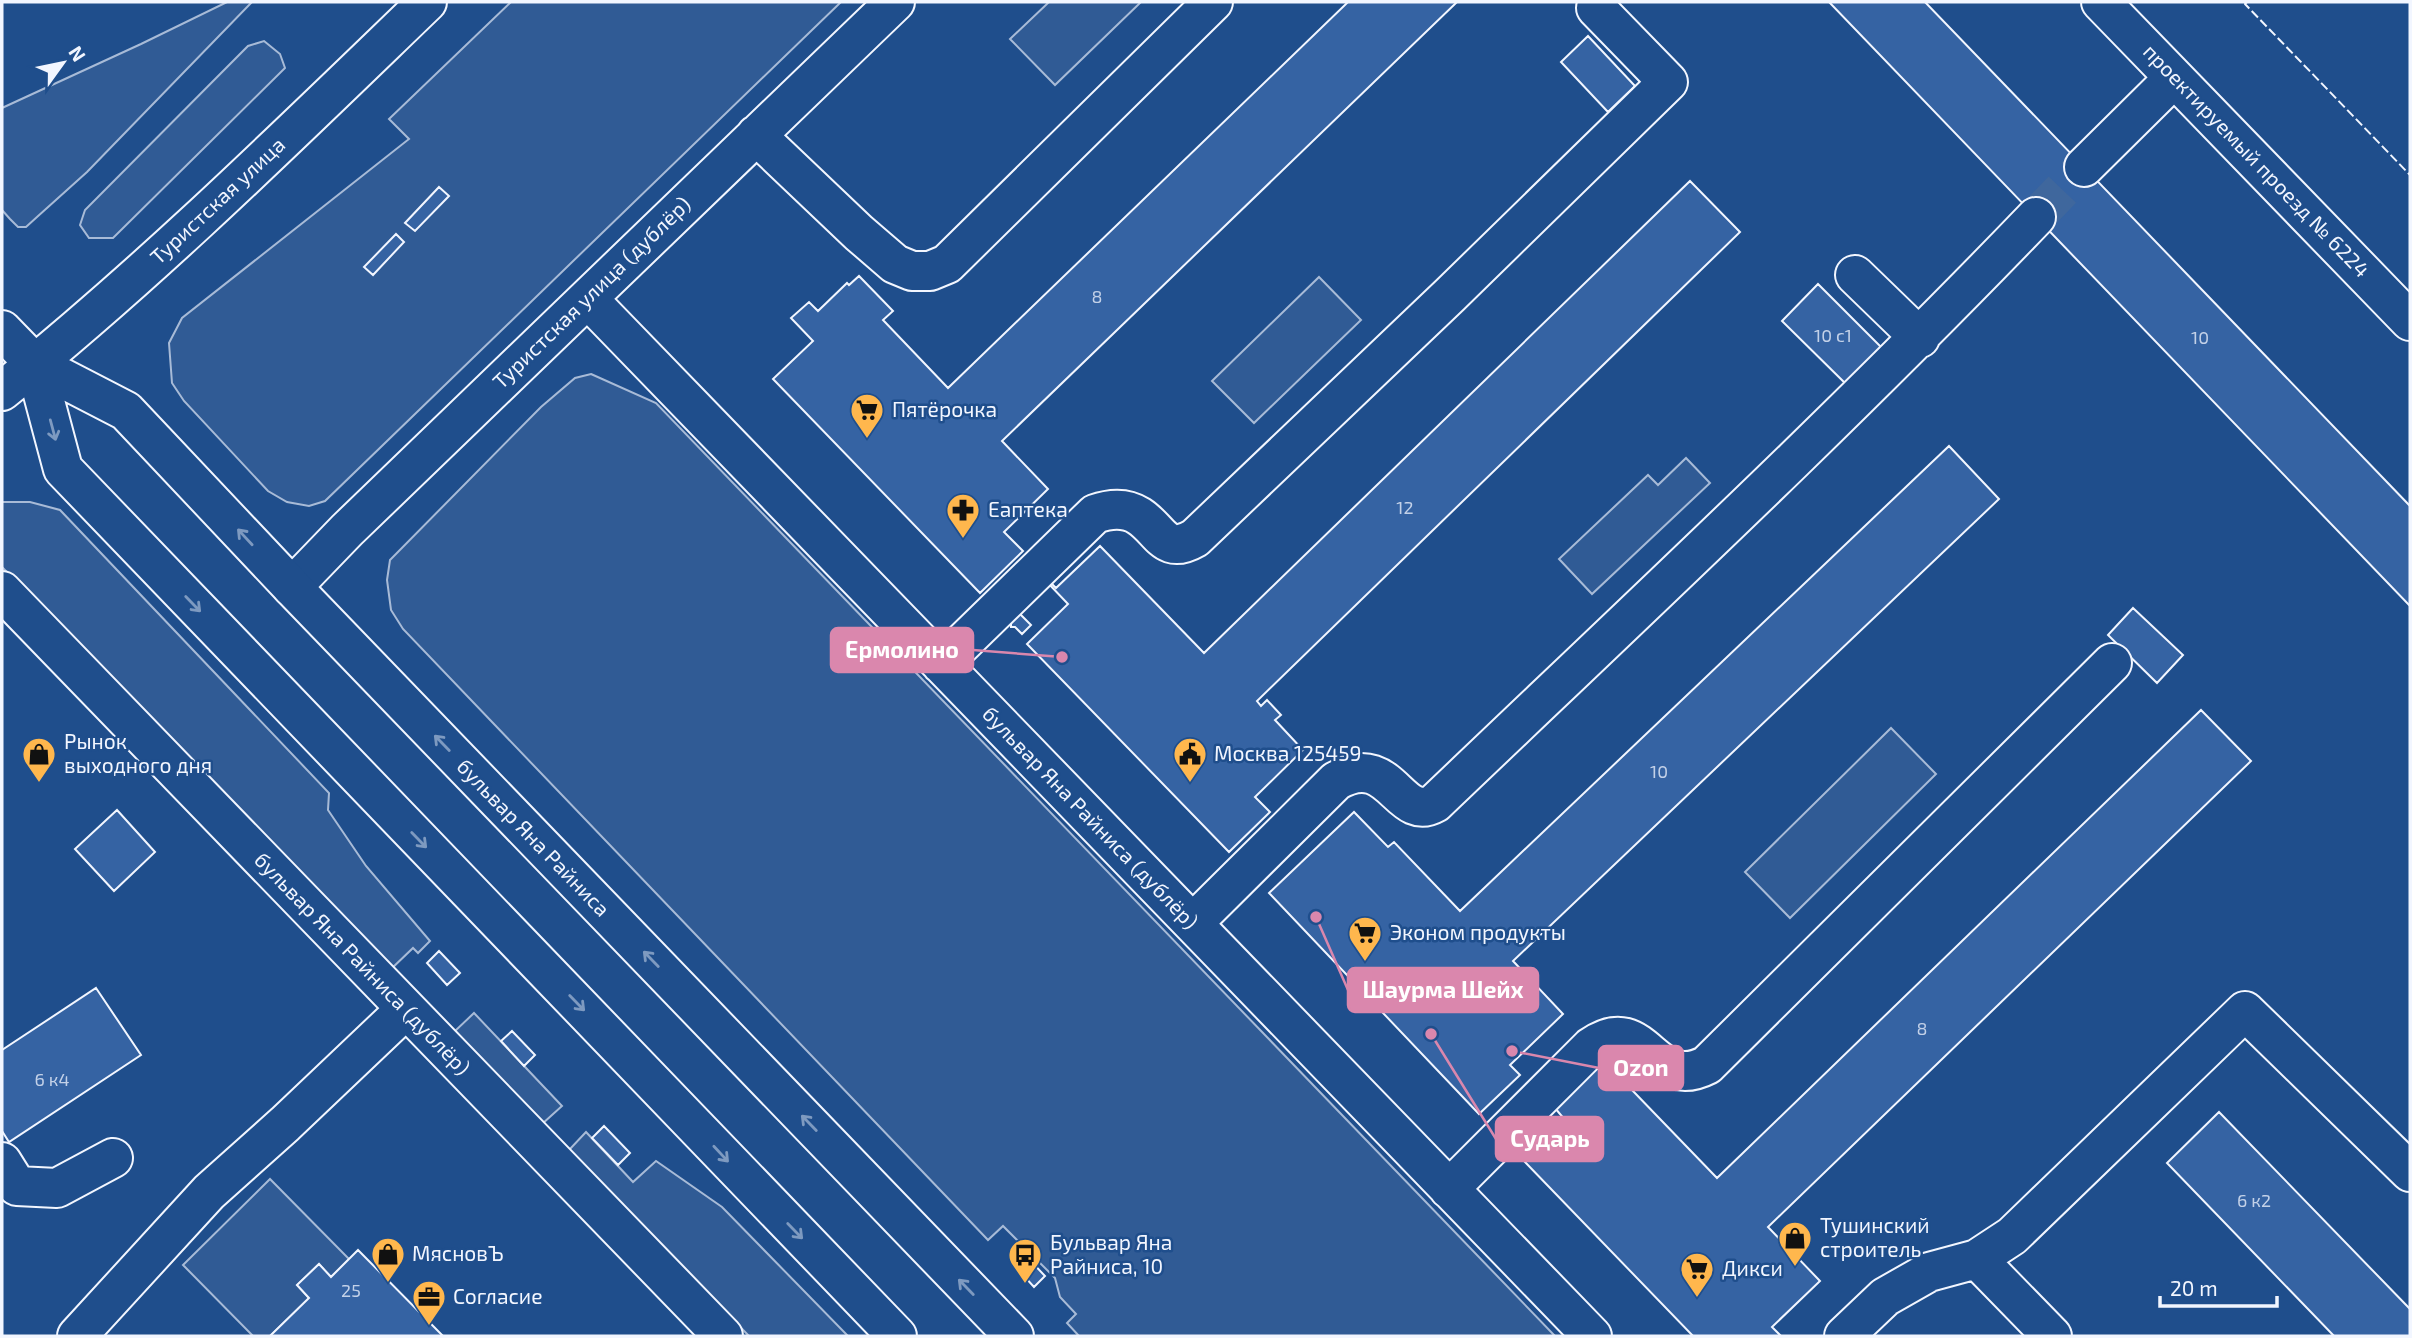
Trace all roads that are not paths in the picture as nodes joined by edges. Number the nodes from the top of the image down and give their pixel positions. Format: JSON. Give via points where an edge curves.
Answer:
{"nodes":[{"id":1,"x":427,"y":2,"type":"edge"},
{"id":2,"x":895,"y":2,"type":"edge"},
{"id":3,"x":1213,"y":2,"type":"edge"},
{"id":4,"x":2101,"y":2,"type":"edge"},
{"id":5,"x":1596,"y":9,"type":"dead end"},
{"id":6,"x":2174,"y":78,"type":"junction"},
{"id":7,"x":756,"y":135,"type":"junction"},
{"id":8,"x":2084,"y":167,"type":"tunnel mouth"},
{"id":9,"x":2036,"y":217,"type":"tunnel mouth"},
{"id":10,"x":1855,"y":275,"type":"dead end"},
{"id":11,"x":588,"y":299,"type":"junction"},
{"id":12,"x":2410,"y":321,"type":"edge"},
{"id":13,"x":2,"y":330,"type":"edge"},
{"id":14,"x":1920,"y":338,"type":"junction"},
{"id":15,"x":35,"y":364,"type":"junction"},
{"id":16,"x":2,"y":391,"type":"edge"},
{"id":17,"x":292,"y":587,"type":"junction"},
{"id":18,"x":2,"y":592,"type":"edge"},
{"id":19,"x":2112,"y":663,"type":"dead end"},
{"id":20,"x":941,"y":664,"type":"junction"},
{"id":21,"x":1193,"y":923,"type":"junction"},
{"id":22,"x":405,"y":1010,"type":"junction"},
{"id":23,"x":113,"y":1158,"type":"dead end"},
{"id":24,"x":2,"y":1163,"type":"edge"},
{"id":25,"x":2410,"y":1172,"type":"edge"},
{"id":26,"x":1449,"y":1189,"type":"junction"},
{"id":27,"x":1977,"y":1259,"type":"junction"},
{"id":28,"x":77,"y":1336,"type":"edge"},
{"id":29,"x":723,"y":1336,"type":"edge"},
{"id":30,"x":897,"y":1336,"type":"edge"},
{"id":31,"x":1014,"y":1336,"type":"edge"},
{"id":32,"x":1592,"y":1336,"type":"edge"},
{"id":33,"x":1844,"y":1336,"type":"edge"},
{"id":34,"x":2052,"y":1336,"type":"edge"}],
"edges":[{"from":1,"to":15,"type":"street","name":"Туристская улица","via":[[260,163]]},
{"from":2,"to":7,"type":"street","name":"Туристская улица (дублёр)"},
{"from":3,"to":7,"type":"street","via":[[947,264],[930,271],[912,271],[895,264]]},
{"from":4,"to":6,"type":"street","name":"проектируемый проезд № 6224"},
{"from":5,"to":20,"type":"street","via":[[1668,82],[1195,538],[1185,545],[1172,544],[1132,513],[1109,509],[1095,514]]},
{"from":6,"to":8,"type":"street"},
{"from":6,"to":12,"type":"street","name":"проектируемый проезд № 6224"},
{"from":7,"to":11,"type":"street","name":"Туристская улица (дублёр)"},
{"from":9,"to":14,"type":"street"},
{"from":10,"to":14,"type":"street"},
{"from":11,"to":17,"type":"street","name":"Туристская улица (дублёр)"},
{"from":11,"to":20,"type":"street","name":"бульвар Яна Райниса (дублёр)"},
{"from":13,"to":15,"type":"street","name":"бульвар Яна Райниса"},
{"from":14,"to":21,"type":"street","via":[[1435,803],[1413,806],[1381,778],[1366,772],[1350,773],[1336,781]]},
{"from":15,"to":16,"type":"street","name":"Туристская улица"},
{"from":17,"to":15,"type":"street","name":"бульвар Яна Райниса","one_way":true,"via":[[126,411]]},
{"from":15,"to":30,"type":"street","name":"бульвар Яна Райниса","one_way":true,"via":[[63,469]]},
{"from":31,"to":17,"type":"street","name":"бульвар Яна Райниса","one_way":true},
{"from":18,"to":22,"type":"street","name":"бульвар Яна Райниса (дублёр)"},
{"from":19,"to":26,"type":"street","via":[[1707,1065],[1694,1072],[1679,1072],[1665,1067],[1633,1040],[1619,1035],[1604,1038]]},
{"from":20,"to":21,"type":"street","name":"бульвар Яна Райниса (дублёр)"},
{"from":21,"to":26,"type":"street","name":"бульвар Яна Райниса (дублёр)"},
{"from":22,"to":28,"type":"street","via":[[209,1192]]},
{"from":22,"to":29,"type":"street","name":"бульвар Яна Райниса (дублёр)"},
{"from":23,"to":24,"type":"street","via":[[57,1188],[17,1185]]},
{"from":25,"to":27,"type":"street","via":[[2245,1011],[2012,1236]]},
{"from":26,"to":32,"type":"street","name":"бульвар Яна Райниса (дублёр)"},
{"from":27,"to":33,"type":"street","via":[[1929,1272],[1885,1297]]},
{"from":27,"to":34,"type":"street"}]}
